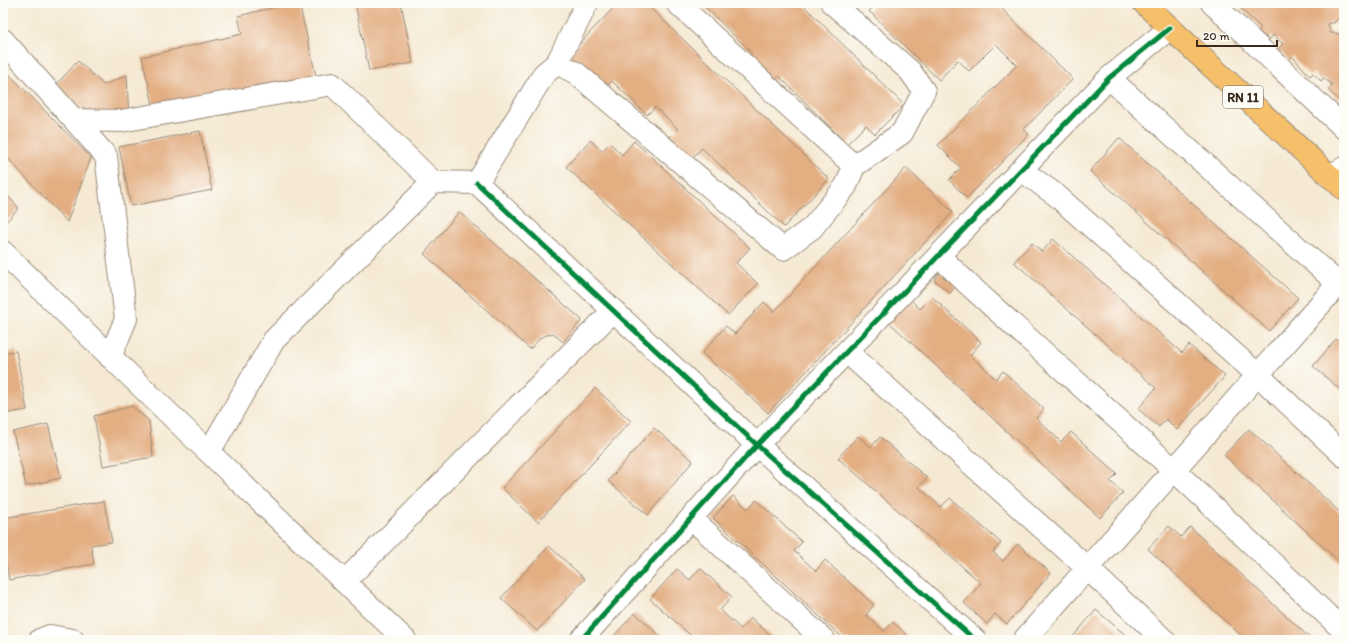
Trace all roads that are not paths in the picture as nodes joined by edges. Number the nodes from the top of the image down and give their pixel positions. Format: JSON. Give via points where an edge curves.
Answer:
{"nodes":[{"id":1,"x":587,"y":3,"type":"edge"},
{"id":2,"x":677,"y":3,"type":"edge"},
{"id":3,"x":832,"y":3,"type":"edge"},
{"id":4,"x":1144,"y":3,"type":"edge"},
{"id":5,"x":1212,"y":3,"type":"edge"},
{"id":6,"x":1170,"y":28,"type":"junction"},
{"id":7,"x":3,"y":40,"type":"edge"},
{"id":8,"x":557,"y":63,"type":"junction"},
{"id":9,"x":1109,"y":78,"type":"junction"},
{"id":10,"x":74,"y":120,"type":"junction"},
{"id":11,"x":1344,"y":128,"type":"edge"},
{"id":12,"x":854,"y":166,"type":"junction"},
{"id":13,"x":1021,"y":170,"type":"junction"},
{"id":14,"x":1339,"y":178,"type":"edge"},
{"id":15,"x":433,"y":182,"type":"junction"},
{"id":16,"x":477,"y":183,"type":"junction"},
{"id":17,"x":3,"y":252,"type":"edge"},
{"id":18,"x":939,"y":256,"type":"junction"},
{"id":19,"x":1341,"y":286,"type":"edge"},
{"id":20,"x":614,"y":311,"type":"junction"},
{"id":21,"x":847,"y":352,"type":"junction"},
{"id":22,"x":110,"y":357,"type":"junction"},
{"id":23,"x":1258,"y":375,"type":"junction"},
{"id":24,"x":757,"y":445,"type":"junction"},
{"id":25,"x":209,"y":452,"type":"junction"},
{"id":26,"x":1344,"y":456,"type":"edge"},
{"id":27,"x":1174,"y":470,"type":"junction"},
{"id":28,"x":690,"y":518,"type":"junction"},
{"id":29,"x":1087,"y":568,"type":"junction"},
{"id":30,"x":345,"y":581,"type":"junction"},
{"id":31,"x":1344,"y":631,"type":"edge"},
{"id":32,"x":40,"y":640,"type":"edge"},
{"id":33,"x":73,"y":640,"type":"edge"},
{"id":34,"x":405,"y":640,"type":"edge"},
{"id":35,"x":581,"y":640,"type":"edge"},
{"id":36,"x":824,"y":640,"type":"edge"},
{"id":37,"x":975,"y":640,"type":"edge"},
{"id":38,"x":1024,"y":640,"type":"edge"},
{"id":39,"x":1164,"y":640,"type":"edge"}],
"edges":[{"from":1,"to":8,"type":"street"},
{"from":2,"to":12,"type":"street"},
{"from":3,"to":12,"type":"street","via":[[910,71],[924,91],[902,133]]},
{"from":4,"to":6,"type":"main road","number":"RN 11"},
{"from":5,"to":11,"type":"street"},
{"from":6,"to":9,"type":"street"},
{"from":6,"to":14,"type":"main road","number":"RN 11"},
{"from":7,"to":10,"type":"street"},
{"from":8,"to":12,"type":"street","via":[[576,73],[783,249],[812,228],[846,186]]},
{"from":8,"to":16,"type":"street","via":[[544,74]]},
{"from":9,"to":13,"type":"street"},
{"from":9,"to":19,"type":"street"},
{"from":10,"to":15,"type":"street","via":[[122,121],[332,84]]},
{"from":10,"to":22,"type":"street","via":[[106,156],[126,319]]},
{"from":13,"to":18,"type":"street"},
{"from":13,"to":23,"type":"street","via":[[1056,195]]},
{"from":15,"to":16,"type":"street"},
{"from":15,"to":25,"type":"street","via":[[274,340]]},
{"from":16,"to":20,"type":"street"},
{"from":17,"to":22,"type":"street"},
{"from":18,"to":21,"type":"street"},
{"from":18,"to":27,"type":"street"},
{"from":19,"to":23,"type":"street"},
{"from":20,"to":24,"type":"street"},
{"from":20,"to":30,"type":"street"},
{"from":21,"to":24,"type":"street"},
{"from":21,"to":29,"type":"street"},
{"from":22,"to":25,"type":"street"},
{"from":23,"to":26,"type":"street"},
{"from":23,"to":27,"type":"street"},
{"from":24,"to":28,"type":"street"},
{"from":24,"to":37,"type":"street"},
{"from":25,"to":30,"type":"street"},
{"from":27,"to":29,"type":"street"},
{"from":27,"to":31,"type":"street"},
{"from":28,"to":35,"type":"street"},
{"from":28,"to":36,"type":"street"},
{"from":29,"to":38,"type":"street"},
{"from":29,"to":39,"type":"street"},
{"from":30,"to":34,"type":"street"},
{"from":32,"to":33,"type":"street","via":[[50,636]]}]}
